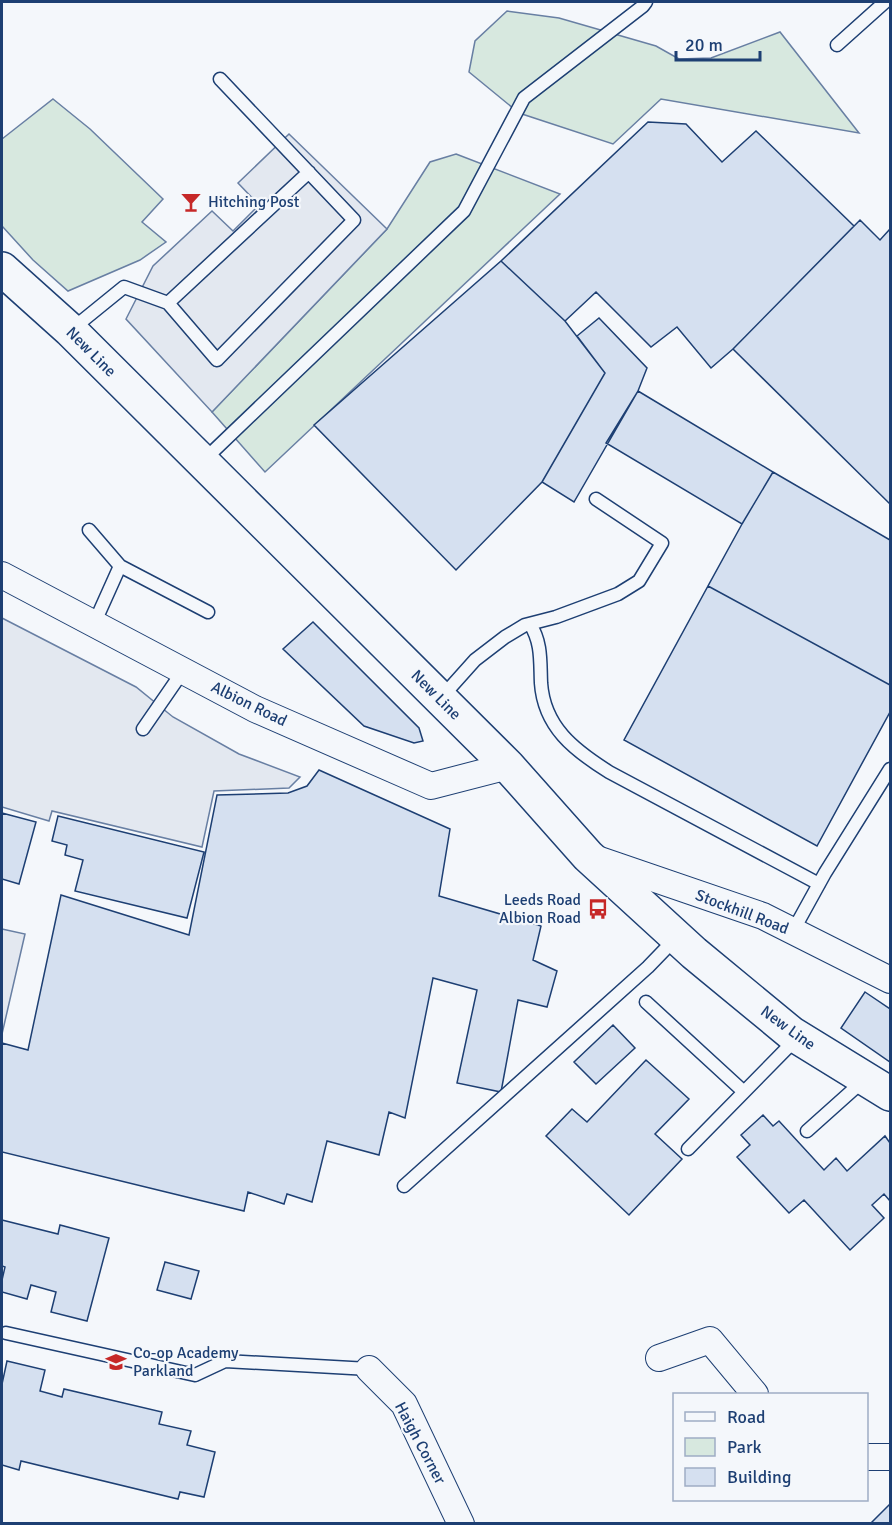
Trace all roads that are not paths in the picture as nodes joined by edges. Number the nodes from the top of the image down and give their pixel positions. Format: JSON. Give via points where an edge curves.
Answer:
{"nodes":[{"id":1,"x":646,"y":2,"type":"edge"},
{"id":2,"x":885,"y":2,"type":"edge"},
{"id":3,"x":837,"y":45,"type":"dead end"},
{"id":4,"x":220,"y":79,"type":"dead end"},
{"id":5,"x":309,"y":172,"type":"junction"},
{"id":6,"x":2,"y":269,"type":"edge"},
{"id":7,"x":168,"y":303,"type":"junction"},
{"id":8,"x":70,"y":330,"type":"junction"},
{"id":9,"x":202,"y":462,"type":"junction"},
{"id":10,"x":596,"y":499,"type":"dead end"},
{"id":11,"x":89,"y":530,"type":"dead end"},
{"id":12,"x":120,"y":566,"type":"junction"},
{"id":13,"x":2,"y":574,"type":"edge"},
{"id":14,"x":208,"y":612,"type":"dead end"},
{"id":15,"x":94,"y":624,"type":"junction"},
{"id":16,"x":530,"y":624,"type":"junction"},
{"id":17,"x":183,"y":671,"type":"junction"},
{"id":18,"x":440,"y":699,"type":"junction"},
{"id":19,"x":142,"y":729,"type":"dead end"},
{"id":20,"x":508,"y":766,"type":"junction"},
{"id":21,"x":891,"y":769,"type":"edge"},
{"id":22,"x":588,"y":856,"type":"junction"},
{"id":23,"x":819,"y":884,"type":"junction"},
{"id":24,"x":793,"y":931,"type":"junction"},
{"id":25,"x":676,"y":937,"type":"junction"},
{"id":26,"x":891,"y":980,"type":"edge"},
{"id":27,"x":646,"y":1002,"type":"dead end"},
{"id":28,"x":798,"y":1037,"type":"junction"},
{"id":29,"x":878,"y":1086,"type":"edge"},
{"id":30,"x":744,"y":1092,"type":"junction"},
{"id":31,"x":807,"y":1131,"type":"dead end"},
{"id":32,"x":688,"y":1149,"type":"dead end"},
{"id":33,"x":404,"y":1186,"type":"dead end"},
{"id":34,"x":6,"y":1333,"type":"dead end"},
{"id":35,"x":659,"y":1358,"type":"dead end"},
{"id":36,"x":369,"y":1369,"type":"joint"},
{"id":37,"x":753,"y":1393,"type":"edge"},
{"id":38,"x":868,"y":1457,"type":"edge"},
{"id":39,"x":891,"y":1457,"type":"edge"},
{"id":40,"x":461,"y":1524,"type":"edge"}],
"edges":[{"from":1,"to":9,"type":"lane","via":[[524,98],[464,211]]},
{"from":2,"to":3,"type":"lane"},
{"from":4,"to":5,"type":"lane"},
{"from":5,"to":7,"type":"lane"},
{"from":5,"to":7,"type":"lane","via":[[354,220],[217,360]]},
{"from":6,"to":8,"type":"main road","name":"New Line"},
{"from":7,"to":8,"type":"lane","via":[[124,287]]},
{"from":8,"to":9,"type":"main road","name":"New Line"},
{"from":9,"to":18,"type":"main road","name":"New Line"},
{"from":10,"to":16,"type":"lane","via":[[662,543],[639,581],[618,594]]},
{"from":11,"to":12,"type":"lane"},
{"from":12,"to":14,"type":"lane"},
{"from":12,"to":15,"type":"lane"},
{"from":13,"to":15,"type":"street","name":"Albion Road"},
{"from":15,"to":17,"type":"street","name":"Albion Road"},
{"from":16,"to":18,"type":"lane","via":[[475,660]]},
{"from":16,"to":23,"type":"lane","via":[[539,644],[547,712],[572,747],[609,772]]},
{"from":17,"to":19,"type":"lane"},
{"from":17,"to":20,"type":"street","name":"Albion Road","via":[[255,709],[431,786]]},
{"from":18,"to":20,"type":"main road","name":"New Line"},
{"from":20,"to":22,"type":"main road","name":"New Line"},
{"from":21,"to":23,"type":"lane"},
{"from":22,"to":24,"type":"street","name":"Stockhill Road","via":[[763,916]]},
{"from":22,"to":25,"type":"main road","name":"New Line"},
{"from":23,"to":24,"type":"lane"},
{"from":24,"to":26,"type":"street","name":"Stockhill Road"},
{"from":25,"to":28,"type":"main road","name":"New Line"},
{"from":25,"to":33,"type":"lane","via":[[648,967]]},
{"from":27,"to":30,"type":"lane"},
{"from":28,"to":29,"type":"main road","name":"New Line"},
{"from":28,"to":30,"type":"lane"},
{"from":29,"to":31,"type":"lane"},
{"from":30,"to":32,"type":"lane"},
{"from":34,"to":36,"type":"lane","via":[[195,1375],[225,1361]]},
{"from":35,"to":37,"type":"street","via":[[710,1340]]},
{"from":36,"to":40,"type":"street","name":"Haigh Corner","via":[[404,1404]]},
{"from":38,"to":39,"type":"street"}]}
